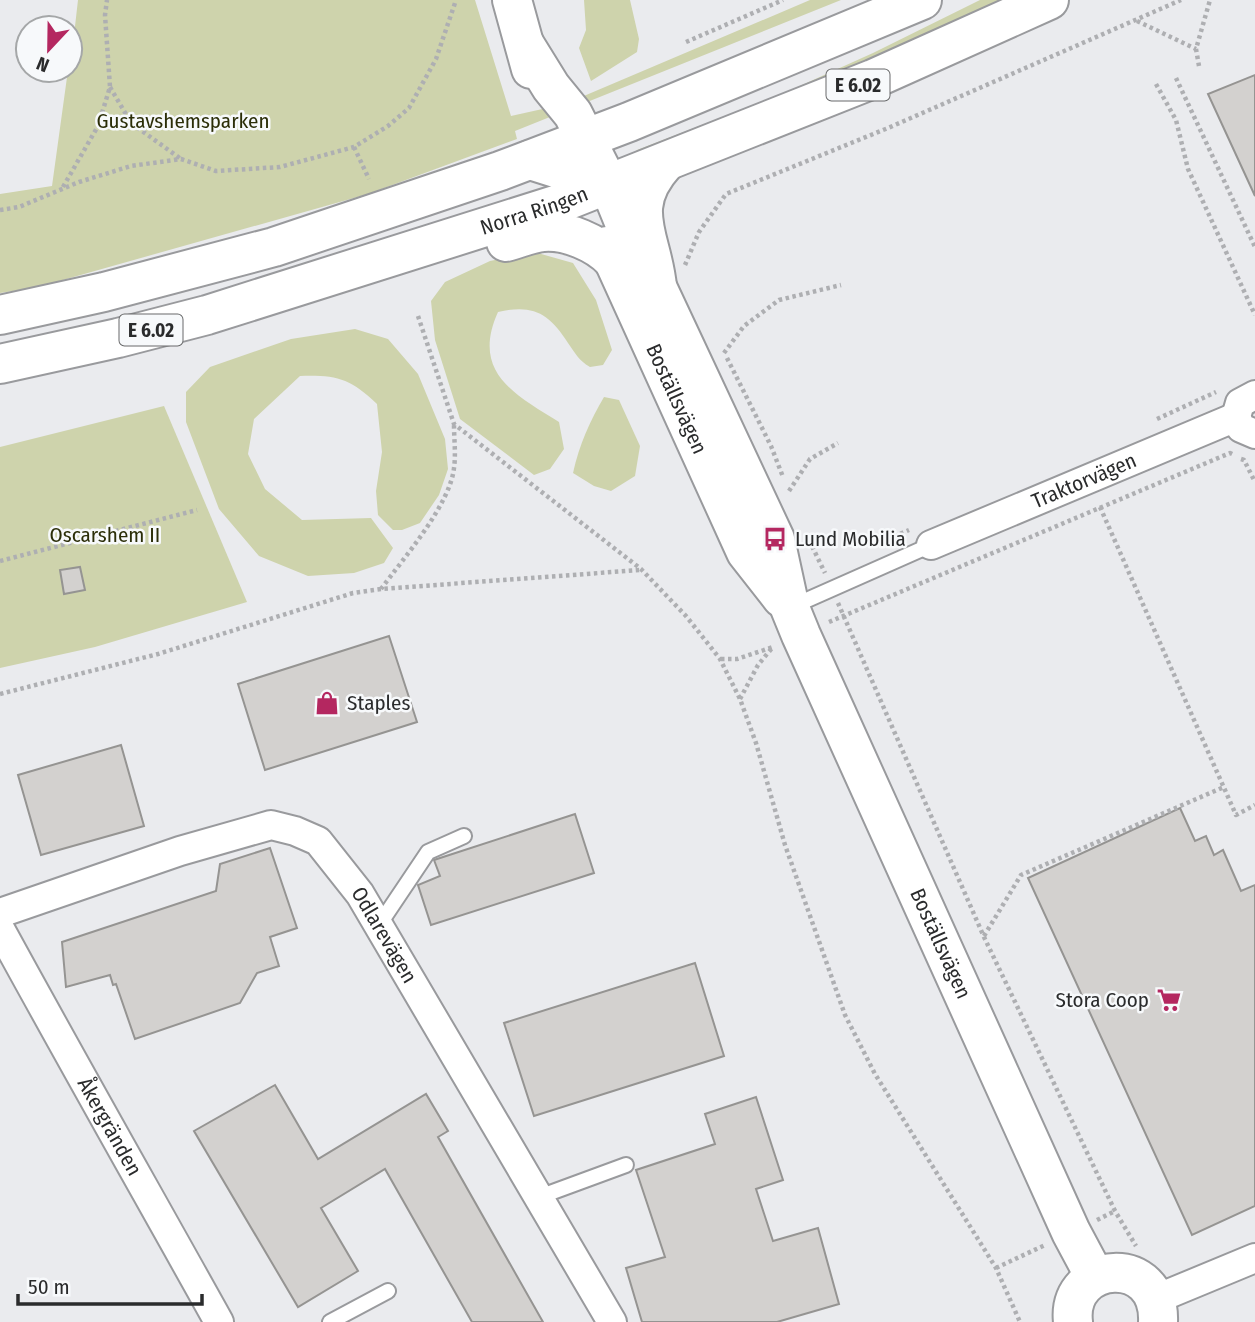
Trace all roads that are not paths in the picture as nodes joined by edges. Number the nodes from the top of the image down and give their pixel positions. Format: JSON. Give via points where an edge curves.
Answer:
{"nodes":[{"id":1,"x":512,"y":0,"type":"edge"},
{"id":2,"x":922,"y":0,"type":"edge"},
{"id":3,"x":1049,"y":0,"type":"edge"},
{"id":4,"x":665,"y":163,"type":"junction"},
{"id":5,"x":580,"y":169,"type":"junction"},
{"id":6,"x":386,"y":260,"type":"junction"},
{"id":7,"x":613,"y":260,"type":"junction"},
{"id":8,"x":672,"y":282,"type":"junction"},
{"id":9,"x":0,"y":316,"type":"edge"},
{"id":10,"x":0,"y":364,"type":"edge"},
{"id":11,"x":1255,"y":395,"type":"edge"},
{"id":12,"x":1246,"y":426,"type":"edge"},
{"id":13,"x":931,"y":545,"type":"joint"},
{"id":14,"x":790,"y":608,"type":"junction"},
{"id":15,"x":464,"y":836,"type":"dead end"},
{"id":16,"x":0,"y":913,"type":"edge"},
{"id":17,"x":379,"y":925,"type":"junction"},
{"id":18,"x":0,"y":929,"type":"edge"},
{"id":19,"x":626,"y":1165,"type":"dead end"},
{"id":20,"x":539,"y":1197,"type":"junction"},
{"id":21,"x":1255,"y":1258,"type":"edge"},
{"id":22,"x":1095,"y":1277,"type":"junction"},
{"id":23,"x":387,"y":1290,"type":"dead end"},
{"id":24,"x":1157,"y":1310,"type":"edge"},
{"id":25,"x":219,"y":1322,"type":"edge"},
{"id":26,"x":330,"y":1322,"type":"edge"},
{"id":27,"x":612,"y":1322,"type":"edge"},
{"id":28,"x":1073,"y":1322,"type":"edge"}],
"edges":[{"from":1,"to":5,"type":"main road","via":[[525,45],[573,114]]},
{"from":2,"to":5,"type":"main road","name":"Norra Ringen","number":"E 6.02","via":[[629,122]]},
{"from":3,"to":4,"type":"main road","name":"Norra Ringen","number":"E 6.02","via":[[873,79]]},
{"from":4,"to":5,"type":"main road","name":"Norra Ringen","number":"E 6.02"},
{"from":4,"to":8,"type":"main road","via":[[649,186],[642,214],[656,267]]},
{"from":5,"to":6,"type":"main road","name":"Norra Ringen","number":"E 6.02"},
{"from":5,"to":7,"type":"main road","name":"Boställsvägen"},
{"from":5,"to":8,"type":"main road","name":"Boställsvägen","via":[[644,271]]},
{"from":5,"to":9,"type":"main road","name":"Norra Ringen","number":"E 6.02"},
{"from":6,"to":7,"type":"main road","via":[[424,268],[545,232],[583,240]]},
{"from":6,"to":10,"type":"main road","name":"Norra Ringen","number":"E 6.02","via":[[207,315]]},
{"from":7,"to":14,"type":"main road","name":"Boställsvägen","via":[[746,552]]},
{"from":8,"to":14,"type":"main road","name":"Boställsvägen","via":[[775,539]]},
{"from":11,"to":12,"type":"street","name":"Traktorvägen","via":[[1240,403]]},
{"from":12,"to":13,"type":"street","name":"Traktorvägen"},
{"from":13,"to":14,"type":"lane"},
{"from":14,"to":22,"type":"main road","name":"Boställsvägen"},
{"from":15,"to":17,"type":"lane","via":[[428,852]]},
{"from":16,"to":17,"type":"street","name":"Odlarevägen","via":[[271,825],[318,841]]},
{"from":17,"to":20,"type":"street","name":"Odlarevägen"},
{"from":18,"to":25,"type":"street","name":"Åkergränden"},
{"from":19,"to":20,"type":"lane"},
{"from":20,"to":27,"type":"street","name":"Odlarevägen"},
{"from":21,"to":24,"type":"street"},
{"from":22,"to":24,"type":"main road","via":[[1108,1272],[1131,1274],[1142,1280]]},
{"from":22,"to":28,"type":"main road","via":[[1075,1301]]},
{"from":23,"to":26,"type":"lane"}]}
